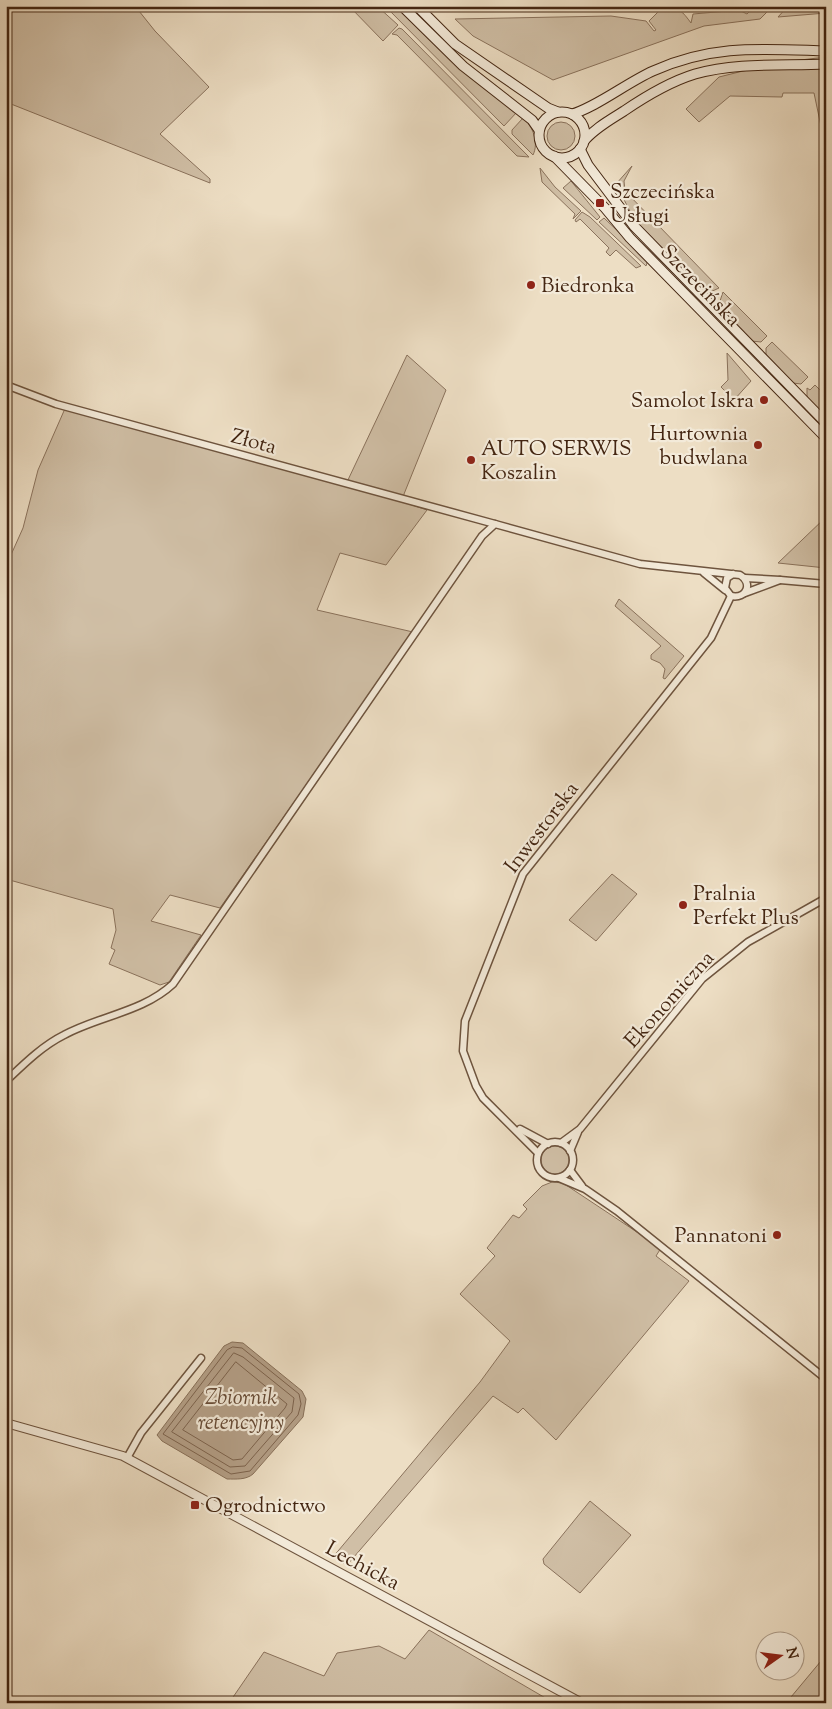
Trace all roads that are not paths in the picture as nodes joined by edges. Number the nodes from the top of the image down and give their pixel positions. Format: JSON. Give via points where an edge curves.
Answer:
{"nodes":[{"id":1,"x":402,"y":6,"type":"edge"},
{"id":2,"x":417,"y":6,"type":"edge"},
{"id":3,"x":825,"y":51,"type":"edge"},
{"id":4,"x":826,"y":64,"type":"edge"},
{"id":5,"x":558,"y":112,"type":"junction"},
{"id":6,"x":572,"y":114,"type":"junction"},
{"id":7,"x":539,"y":130,"type":"junction"},
{"id":8,"x":582,"y":145,"type":"junction"},
{"id":9,"x":554,"y":156,"type":"junction"},
{"id":10,"x":6,"y":385,"type":"edge"},
{"id":11,"x":826,"y":423,"type":"edge"},
{"id":12,"x":826,"y":438,"type":"edge"},
{"id":13,"x":495,"y":524,"type":"junction"},
{"id":14,"x":701,"y":572,"type":"junction"},
{"id":15,"x":733,"y":574,"type":"junction"},
{"id":16,"x":745,"y":578,"type":"junction"},
{"id":17,"x":780,"y":580,"type":"junction"},
{"id":18,"x":826,"y":584,"type":"edge"},
{"id":19,"x":725,"y":590,"type":"junction"},
{"id":20,"x":745,"y":593,"type":"junction"},
{"id":21,"x":731,"y":596,"type":"junction"},
{"id":22,"x":826,"y":898,"type":"edge"},
{"id":23,"x":6,"y":1080,"type":"edge"},
{"id":24,"x":514,"y":1126,"type":"junction"},
{"id":25,"x":580,"y":1128,"type":"junction"},
{"id":26,"x":561,"y":1143,"type":"junction"},
{"id":27,"x":548,"y":1144,"type":"junction"},
{"id":28,"x":570,"y":1151,"type":"junction"},
{"id":29,"x":538,"y":1153,"type":"junction"},
{"id":30,"x":570,"y":1170,"type":"junction"},
{"id":31,"x":559,"y":1178,"type":"junction"},
{"id":32,"x":585,"y":1189,"type":"junction"},
{"id":33,"x":201,"y":1358,"type":"dead end"},
{"id":34,"x":826,"y":1379,"type":"edge"},
{"id":35,"x":6,"y":1423,"type":"edge"},
{"id":36,"x":127,"y":1458,"type":"junction"},
{"id":37,"x":582,"y":1703,"type":"edge"}],
"edges":[{"from":1,"to":7,"type":"main road","via":[[463,66],[532,120]]},
{"from":2,"to":5,"type":"main road","via":[[455,44]]},
{"from":3,"to":6,"type":"main road","via":[[729,49],[701,54],[653,71],[582,112]]},
{"from":4,"to":8,"type":"main road","via":[[731,67],[693,75],[664,86],[643,99],[591,132]]},
{"from":5,"to":6,"type":"main road"},
{"from":5,"to":7,"type":"main road","via":[[544,120]]},
{"from":6,"to":8,"type":"main road","via":[[583,127]]},
{"from":7,"to":9,"type":"main road","via":[[542,147]]},
{"from":8,"to":9,"type":"main road","via":[[568,157]]},
{"from":8,"to":11,"type":"main road","name":"Szczecińska","via":[[588,165],[634,226]]},
{"from":9,"to":12,"type":"main road","name":"Szczecińska"},
{"from":10,"to":13,"type":"street","name":"Złota","via":[[56,404]]},
{"from":13,"to":14,"type":"street","name":"Złota","via":[[640,564]]},
{"from":13,"to":23,"type":"street","via":[[482,536],[173,984],[140,1005],[64,1034]]},
{"from":14,"to":15,"type":"street","name":"Złota"},
{"from":14,"to":19,"type":"street"},
{"from":15,"to":16,"type":"street"},
{"from":15,"to":19,"type":"street","via":[[725,581]]},
{"from":16,"to":17,"type":"street"},
{"from":16,"to":20,"type":"street","via":[[748,586]]},
{"from":17,"to":18,"type":"street"},
{"from":17,"to":20,"type":"street"},
{"from":19,"to":21,"type":"street"},
{"from":20,"to":21,"type":"street","via":[[739,597]]},
{"from":21,"to":24,"type":"street","name":"Inwestorska","via":[[711,638],[535,856],[516,889],[465,1021],[463,1036],[463,1051],[479,1092],[499,1115]]},
{"from":22,"to":25,"type":"street","name":"Ekonomiczna","via":[[748,942],[702,980]]},
{"from":24,"to":27,"type":"street","name":"Inwestorska"},
{"from":24,"to":29,"type":"street","name":"Inwestorska"},
{"from":25,"to":26,"type":"street","name":"Ekonomiczna"},
{"from":25,"to":28,"type":"street","name":"Ekonomiczna"},
{"from":26,"to":27,"type":"street"},
{"from":26,"to":28,"type":"street"},
{"from":27,"to":29,"type":"street"},
{"from":28,"to":30,"type":"street","via":[[573,1161]]},
{"from":29,"to":31,"type":"street","via":[[537,1164],[542,1173]]},
{"from":30,"to":31,"type":"street"},
{"from":30,"to":32,"type":"street"},
{"from":31,"to":32,"type":"street"},
{"from":32,"to":34,"type":"street","via":[[664,1246]]},
{"from":33,"to":36,"type":"street","via":[[142,1433]]},
{"from":35,"to":36,"type":"street","name":"Lechicka"},
{"from":36,"to":37,"type":"street","name":"Lechicka"}]}
